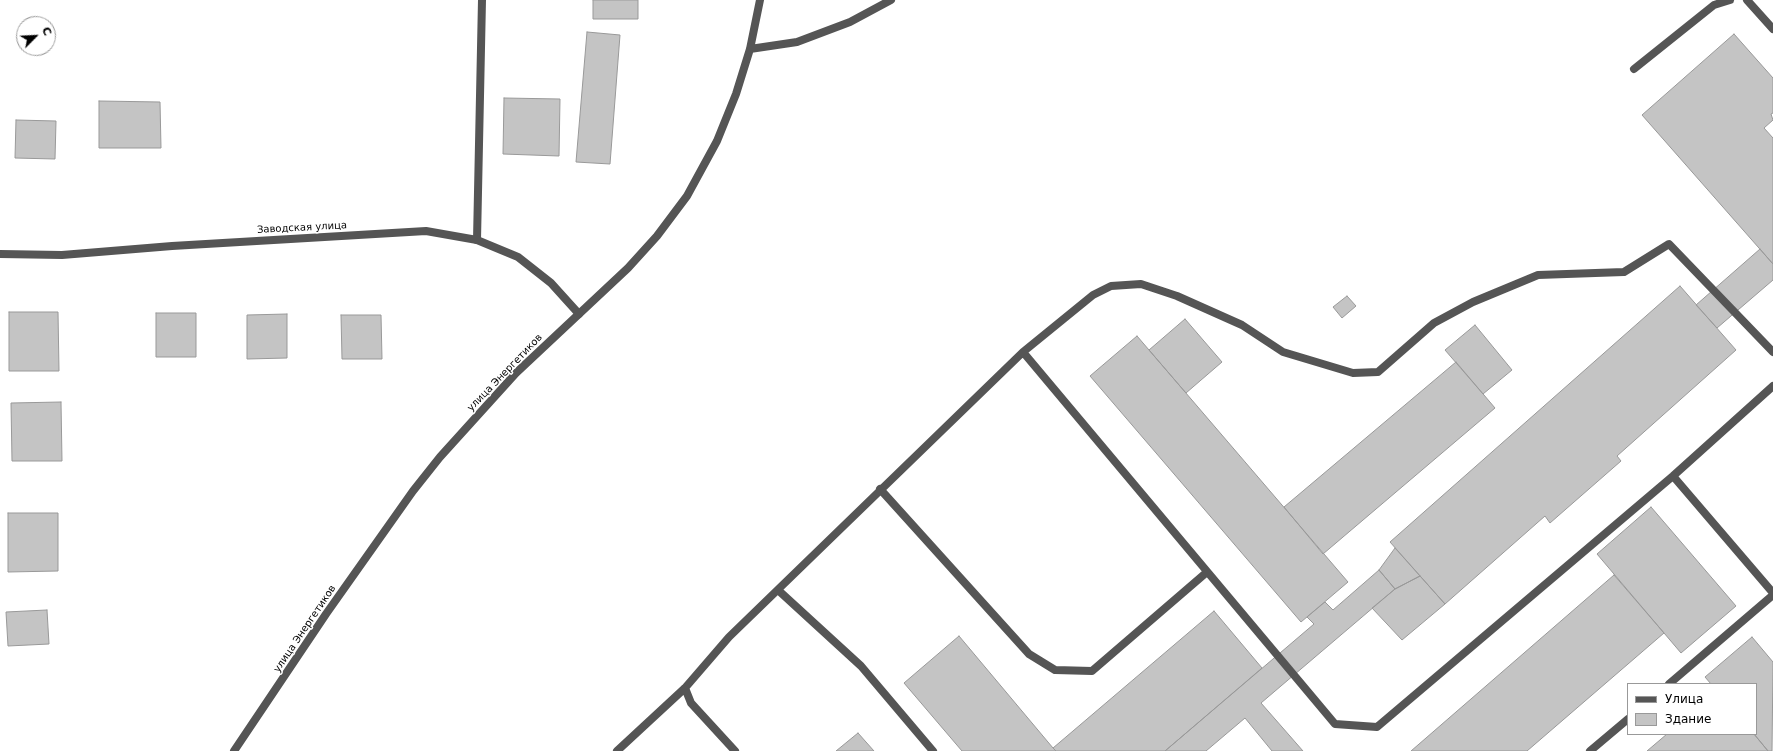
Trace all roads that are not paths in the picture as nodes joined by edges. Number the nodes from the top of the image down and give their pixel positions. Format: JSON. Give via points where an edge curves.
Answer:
{"nodes":[{"id":1,"x":482,"y":0,"type":"edge"},
{"id":2,"x":760,"y":0,"type":"edge"},
{"id":3,"x":891,"y":0,"type":"edge"},
{"id":4,"x":1730,"y":0,"type":"edge"},
{"id":5,"x":1747,"y":0,"type":"edge"},
{"id":6,"x":1773,"y":29,"type":"edge"},
{"id":7,"x":750,"y":49,"type":"junction"},
{"id":8,"x":1634,"y":68,"type":"dead end"},
{"id":9,"x":477,"y":240,"type":"junction"},
{"id":10,"x":0,"y":254,"type":"edge"},
{"id":11,"x":578,"y":314,"type":"junction"},
{"id":12,"x":1023,"y":352,"type":"junction"},
{"id":13,"x":1773,"y":352,"type":"edge"},
{"id":14,"x":1773,"y":386,"type":"edge"},
{"id":15,"x":1673,"y":476,"type":"junction"},
{"id":16,"x":880,"y":489,"type":"junction"},
{"id":17,"x":1207,"y":572,"type":"junction"},
{"id":18,"x":778,"y":590,"type":"junction"},
{"id":19,"x":1773,"y":594,"type":"edge"},
{"id":20,"x":1670,"y":683,"type":"edge"},
{"id":21,"x":685,"y":688,"type":"junction"},
{"id":22,"x":1627,"y":720,"type":"edge"},
{"id":23,"x":234,"y":751,"type":"edge"},
{"id":24,"x":617,"y":751,"type":"edge"},
{"id":25,"x":735,"y":751,"type":"edge"},
{"id":26,"x":933,"y":751,"type":"edge"},
{"id":27,"x":1590,"y":751,"type":"edge"}],
"edges":[{"from":1,"to":9,"type":"street"},
{"from":2,"to":7,"type":"street","name":"улица Энергетиков"},
{"from":3,"to":7,"type":"street","via":[[850,22],[797,42]]},
{"from":4,"to":8,"type":"street","via":[[1714,5]]},
{"from":5,"to":6,"type":"street"},
{"from":7,"to":11,"type":"street","name":"улица Энергетиков","via":[[717,142],[686,196],[657,236],[628,268]]},
{"from":9,"to":10,"type":"street","name":"Заводская улица","via":[[426,231],[62,255]]},
{"from":9,"to":11,"type":"street","name":"Заводская улица","via":[[518,256],[550,283]]},
{"from":11,"to":23,"type":"street","name":"улица Энергетиков","via":[[516,373],[431,468],[330,607]]},
{"from":12,"to":13,"type":"street","via":[[1093,295],[1110,286],[1141,284],[1177,296],[1242,325],[1283,352],[1353,373],[1378,372],[1434,323],[1473,302],[1538,276],[1624,272],[1669,244]]},
{"from":12,"to":16,"type":"street"},
{"from":12,"to":17,"type":"street"},
{"from":14,"to":15,"type":"street"},
{"from":15,"to":17,"type":"street","via":[[1377,727],[1335,724]]},
{"from":15,"to":19,"type":"street"},
{"from":16,"to":17,"type":"street","via":[[1029,654],[1055,670],[1092,671]]},
{"from":16,"to":18,"type":"street"},
{"from":18,"to":21,"type":"street","via":[[729,637]]},
{"from":18,"to":26,"type":"street","via":[[860,666]]},
{"from":19,"to":20,"type":"street"},
{"from":21,"to":24,"type":"street"},
{"from":21,"to":25,"type":"street","via":[[691,702]]},
{"from":22,"to":27,"type":"street"}]}
